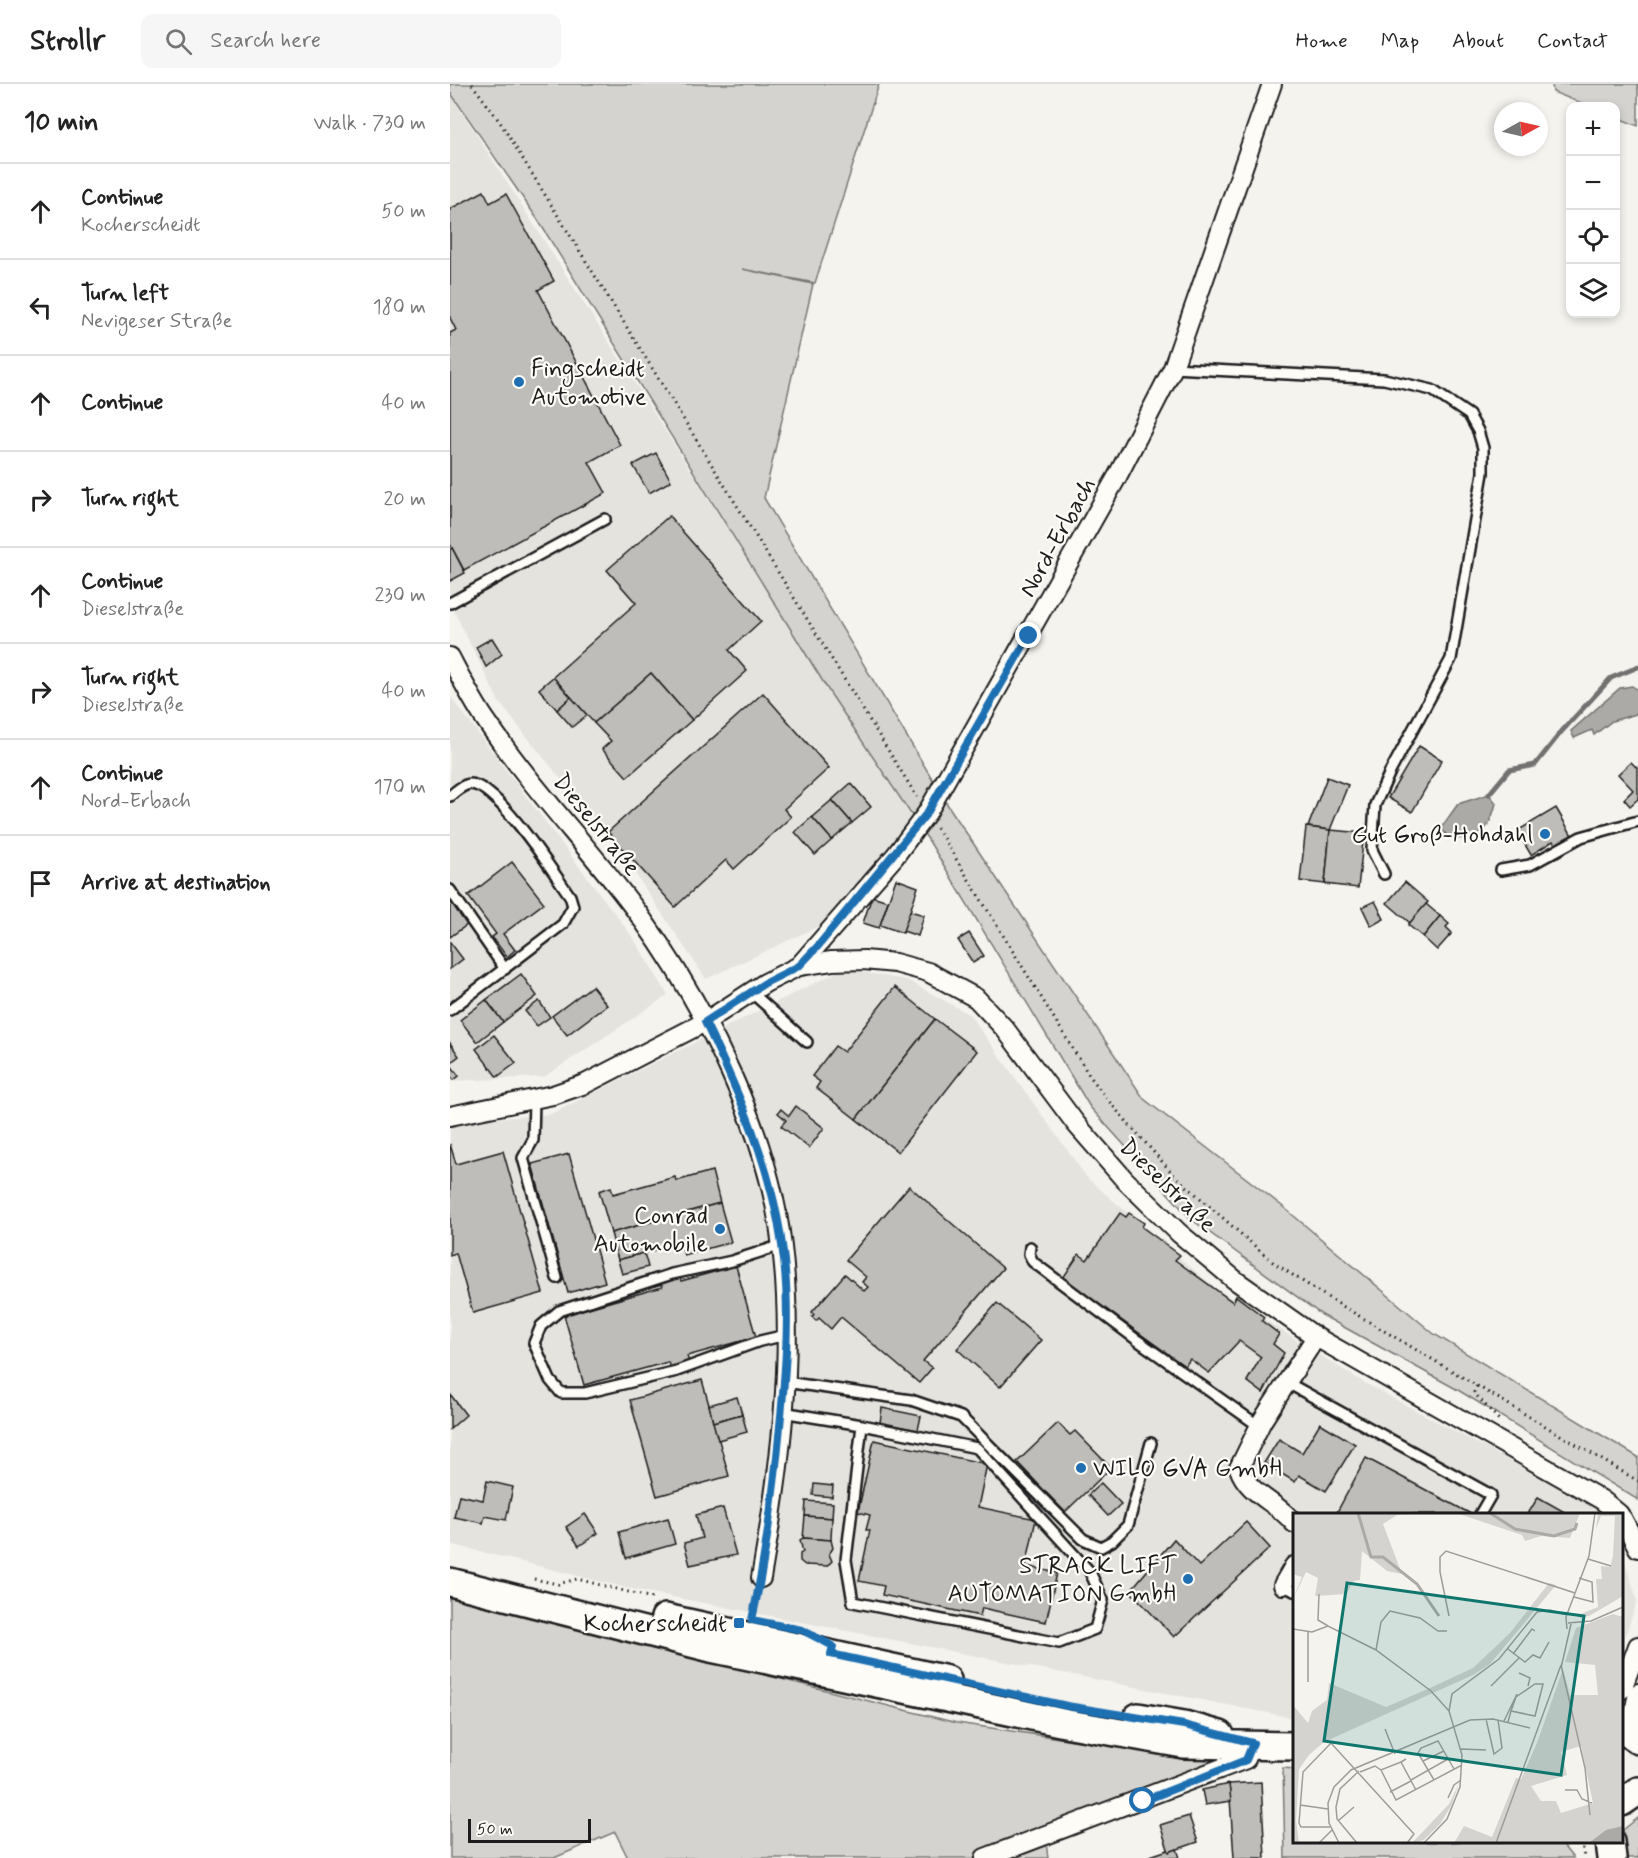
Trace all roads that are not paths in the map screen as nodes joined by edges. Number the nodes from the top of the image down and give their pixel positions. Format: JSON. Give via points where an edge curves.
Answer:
{"nodes":[{"id":1,"x":1272,"y":84,"type":"edge"},
{"id":2,"x":1173,"y":368,"type":"junction"},
{"id":3,"x":605,"y":519,"type":"dead end"},
{"id":4,"x":450,"y":603,"type":"edge"},
{"id":5,"x":450,"y":657,"type":"edge"},
{"id":6,"x":450,"y":796,"type":"edge"},
{"id":7,"x":1638,"y":821,"type":"edge"},
{"id":8,"x":1501,"y":870,"type":"dead end"},
{"id":9,"x":1384,"y":874,"type":"dead end"},
{"id":10,"x":450,"y":891,"type":"edge"},
{"id":11,"x":799,"y":966,"type":"junction"},
{"id":12,"x":505,"y":969,"type":"junction"},
{"id":13,"x":751,"y":992,"type":"junction"},
{"id":14,"x":450,"y":1010,"type":"edge"},
{"id":15,"x":705,"y":1022,"type":"junction"},
{"id":16,"x":807,"y":1042,"type":"dead end"},
{"id":17,"x":534,"y":1099,"type":"junction"},
{"id":18,"x":450,"y":1116,"type":"edge"},
{"id":19,"x":782,"y":1245,"type":"junction"},
{"id":20,"x":1030,"y":1247,"type":"dead end"},
{"id":21,"x":557,"y":1278,"type":"dead end"},
{"id":22,"x":786,"y":1335,"type":"junction"},
{"id":23,"x":1316,"y":1337,"type":"junction"},
{"id":24,"x":785,"y":1382,"type":"junction"},
{"id":25,"x":1286,"y":1382,"type":"junction"},
{"id":26,"x":782,"y":1412,"type":"junction"},
{"id":27,"x":862,"y":1425,"type":"junction"},
{"id":28,"x":1259,"y":1426,"type":"junction"},
{"id":29,"x":1151,"y":1443,"type":"dead end"},
{"id":30,"x":1481,"y":1513,"type":"edge"},
{"id":31,"x":1617,"y":1513,"type":"edge"},
{"id":32,"x":1623,"y":1521,"type":"edge"},
{"id":33,"x":1293,"y":1522,"type":"edge"},
{"id":34,"x":1637,"y":1545,"type":"edge"},
{"id":35,"x":1293,"y":1570,"type":"edge"},
{"id":36,"x":450,"y":1571,"type":"edge"},
{"id":37,"x":761,"y":1578,"type":"road end"},
{"id":38,"x":450,"y":1582,"type":"edge"},
{"id":39,"x":1289,"y":1588,"type":"edge"},
{"id":40,"x":1638,"y":1646,"type":"edge"},
{"id":41,"x":1623,"y":1686,"type":"edge"},
{"id":42,"x":1638,"y":1693,"type":"edge"},
{"id":43,"x":1630,"y":1734,"type":"edge"},
{"id":44,"x":1253,"y":1743,"type":"junction"},
{"id":45,"x":1293,"y":1746,"type":"edge"},
{"id":46,"x":1638,"y":1791,"type":"edge"},
{"id":47,"x":1623,"y":1802,"type":"edge"},
{"id":48,"x":1593,"y":1843,"type":"edge"},
{"id":49,"x":1610,"y":1843,"type":"edge"},
{"id":50,"x":985,"y":1858,"type":"edge"},
{"id":51,"x":1595,"y":1858,"type":"edge"},
{"id":52,"x":1612,"y":1858,"type":"edge"}],
"edges":[{"from":1,"to":2,"type":"street","name":"Nord-Erbach"},
{"from":2,"to":9,"type":"lane","via":[[1384,380],[1432,390],[1469,416],[1478,431],[1483,473],[1451,659],[1375,806],[1372,850]]},
{"from":2,"to":11,"type":"street","name":"Nord-Erbach","via":[[1101,507],[927,813]]},
{"from":3,"to":4,"type":"lane"},
{"from":5,"to":15,"type":"street","name":"Dieselstraße","via":[[504,746],[641,918]]},
{"from":6,"to":12,"type":"lane","via":[[471,784],[501,802],[570,896],[573,906],[563,924]]},
{"from":7,"to":8,"type":"lane","via":[[1581,837],[1530,865]]},
{"from":10,"to":12,"type":"lane"},
{"from":11,"to":13,"type":"street","name":"Dieselstraße"},
{"from":11,"to":23,"type":"street","name":"Dieselstraße","via":[[864,960],[895,963],[928,972],[976,998],[1131,1187],[1235,1281]]},
{"from":12,"to":14,"type":"lane"},
{"from":13,"to":15,"type":"street","name":"Dieselstraße"},
{"from":13,"to":16,"type":"lane"},
{"from":15,"to":17,"type":"street","name":"Dieselstraße","via":[[585,1084]]},
{"from":15,"to":19,"type":"street","name":"Dieselstraße","via":[[754,1133]]},
{"from":17,"to":18,"type":"street","name":"Dieselstraße"},
{"from":17,"to":21,"type":"lane","via":[[533,1140],[523,1158]]},
{"from":19,"to":22,"type":"street","name":"Dieselstraße"},
{"from":19,"to":22,"type":"lane","via":[[672,1274],[559,1311],[541,1326],[534,1343],[550,1380],[561,1394],[585,1393],[677,1371]]},
{"from":20,"to":28,"type":"lane","via":[[1033,1262]]},
{"from":22,"to":24,"type":"street","name":"Dieselstraße"},
{"from":23,"to":25,"type":"street"},
{"from":23,"to":31,"type":"street","name":"Dieselstraße","via":[[1602,1500]]},
{"from":24,"to":26,"type":"street","name":"Dieselstraße"},
{"from":24,"to":29,"type":"lane","via":[[911,1400],[961,1417],[1083,1539],[1101,1546],[1128,1525]]},
{"from":25,"to":28,"type":"street"},
{"from":25,"to":30,"type":"lane","via":[[1491,1495]]},
{"from":26,"to":27,"type":"lane"},
{"from":26,"to":37,"type":"street","name":"Dieselstraße"},
{"from":27,"to":27,"type":"lane","via":[[846,1560],[853,1602],[1059,1643],[1095,1629],[1102,1600],[1090,1572],[977,1448]]},
{"from":28,"to":33,"type":"street","via":[[1239,1468],[1258,1494],[1286,1511]]},
{"from":32,"to":34,"type":"street","name":"Dieselstraße"},
{"from":35,"to":39,"type":"street"},
{"from":36,"to":44,"type":"main road","via":[[1067,1706],[1184,1725]]},
{"from":38,"to":44,"type":"main road","via":[[711,1648],[1065,1723],[1183,1744]]},
{"from":40,"to":41,"type":"street"},
{"from":42,"to":43,"type":"street"},
{"from":44,"to":45,"type":"main road"},
{"from":44,"to":50,"type":"street","via":[[1246,1760]]},
{"from":46,"to":47,"type":"main road"},
{"from":48,"to":51,"type":"main road"},
{"from":49,"to":52,"type":"main road"}]}
